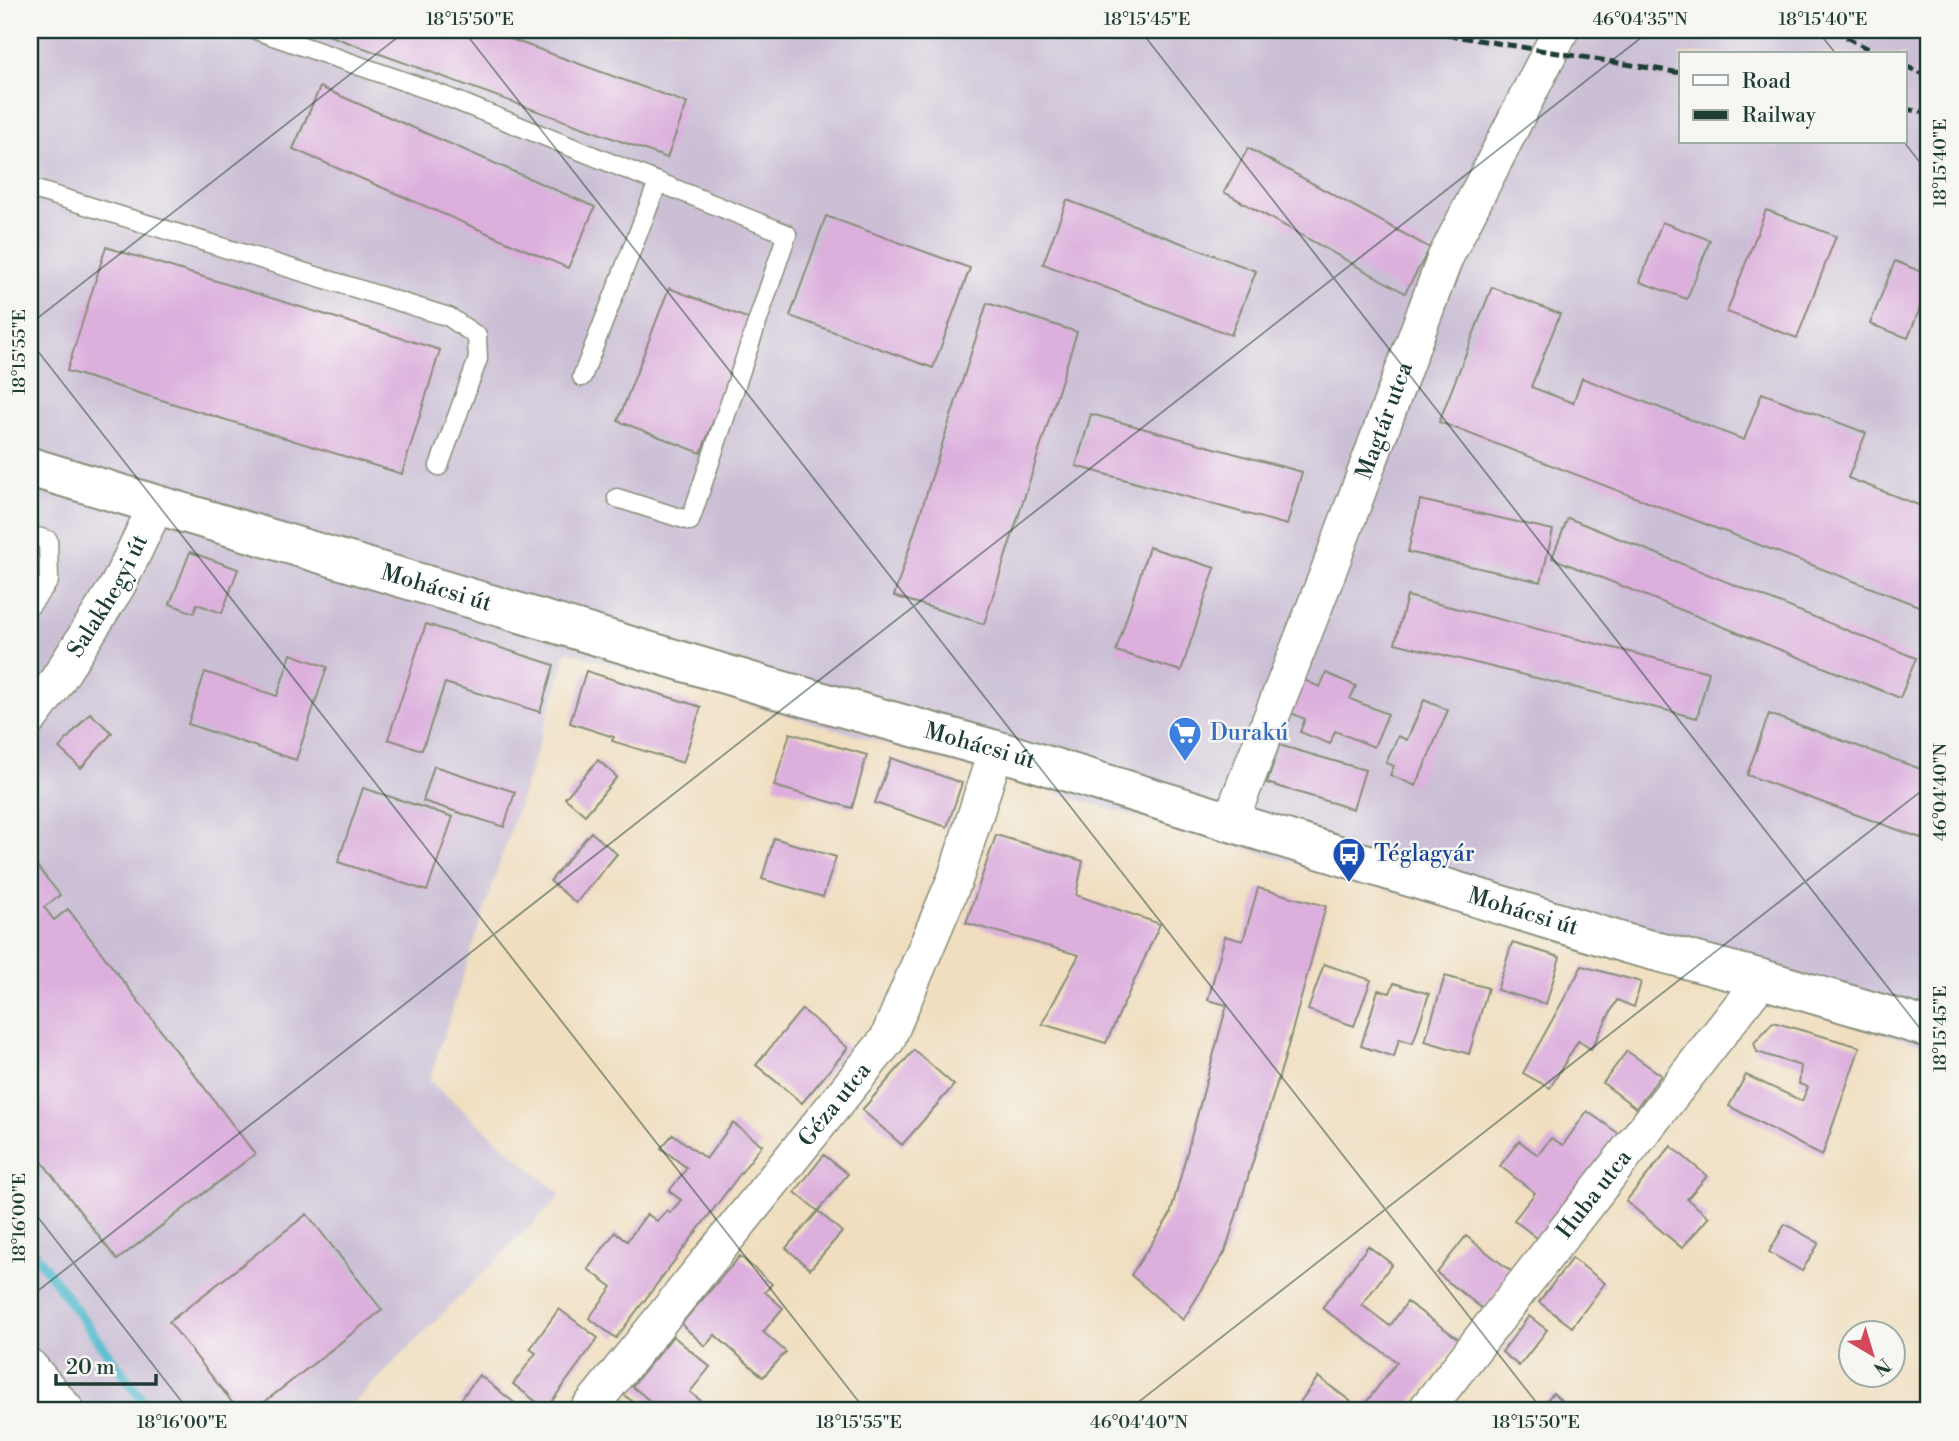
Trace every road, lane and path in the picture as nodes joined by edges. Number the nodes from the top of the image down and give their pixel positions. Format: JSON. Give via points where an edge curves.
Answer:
{"nodes":[{"id":1,"x":256,"y":30,"type":"edge"},
{"id":2,"x":1561,"y":30,"type":"edge"},
{"id":3,"x":658,"y":182,"type":"junction"},
{"id":4,"x":30,"y":188,"type":"edge"},
{"id":5,"x":582,"y":377,"type":"dead end"},
{"id":6,"x":439,"y":466,"type":"dead end"},
{"id":7,"x":30,"y":467,"type":"edge"},
{"id":8,"x":617,"y":498,"type":"dead end"},
{"id":9,"x":156,"y":506,"type":"junction"},
{"id":10,"x":30,"y":535,"type":"edge"},
{"id":11,"x":30,"y":606,"type":"edge"},
{"id":12,"x":30,"y":718,"type":"edge"},
{"id":13,"x":996,"y":750,"type":"junction"},
{"id":14,"x":1230,"y":822,"type":"junction"},
{"id":15,"x":1762,"y":979,"type":"junction"},
{"id":16,"x":1929,"y":1028,"type":"edge"},
{"id":17,"x":30,"y":1367,"type":"edge"},
{"id":18,"x":67,"y":1411,"type":"edge"},
{"id":19,"x":587,"y":1411,"type":"edge"},
{"id":20,"x":1425,"y":1411,"type":"edge"}],
"edges":[{"from":1,"to":3,"type":"lane","via":[[432,91]]},
{"from":2,"to":14,"type":"street","name":"Magtár utca","via":[[1445,258]]},
{"from":3,"to":5,"type":"lane"},
{"from":3,"to":8,"type":"lane","via":[[788,233],[690,521]]},
{"from":4,"to":6,"type":"lane","via":[[449,317],[477,336],[478,359]]},
{"from":7,"to":9,"type":"main road","name":"Mohácsi út"},
{"from":9,"to":12,"type":"street","name":"Salakhegyi út","via":[[118,585]]},
{"from":9,"to":13,"type":"main road","name":"Mohácsi út"},
{"from":10,"to":11,"type":"lane","via":[[48,540],[49,581]]},
{"from":13,"to":14,"type":"main road","name":"Mohácsi út"},
{"from":13,"to":19,"type":"street","name":"Géza utca","via":[[955,879],[887,1040]]},
{"from":14,"to":15,"type":"main road","name":"Mohácsi út","via":[[1628,944]]},
{"from":15,"to":16,"type":"main road","name":"Mohácsi út"},
{"from":15,"to":20,"type":"street","name":"Huba utca"},
{"from":17,"to":18,"type":"street"}]}
